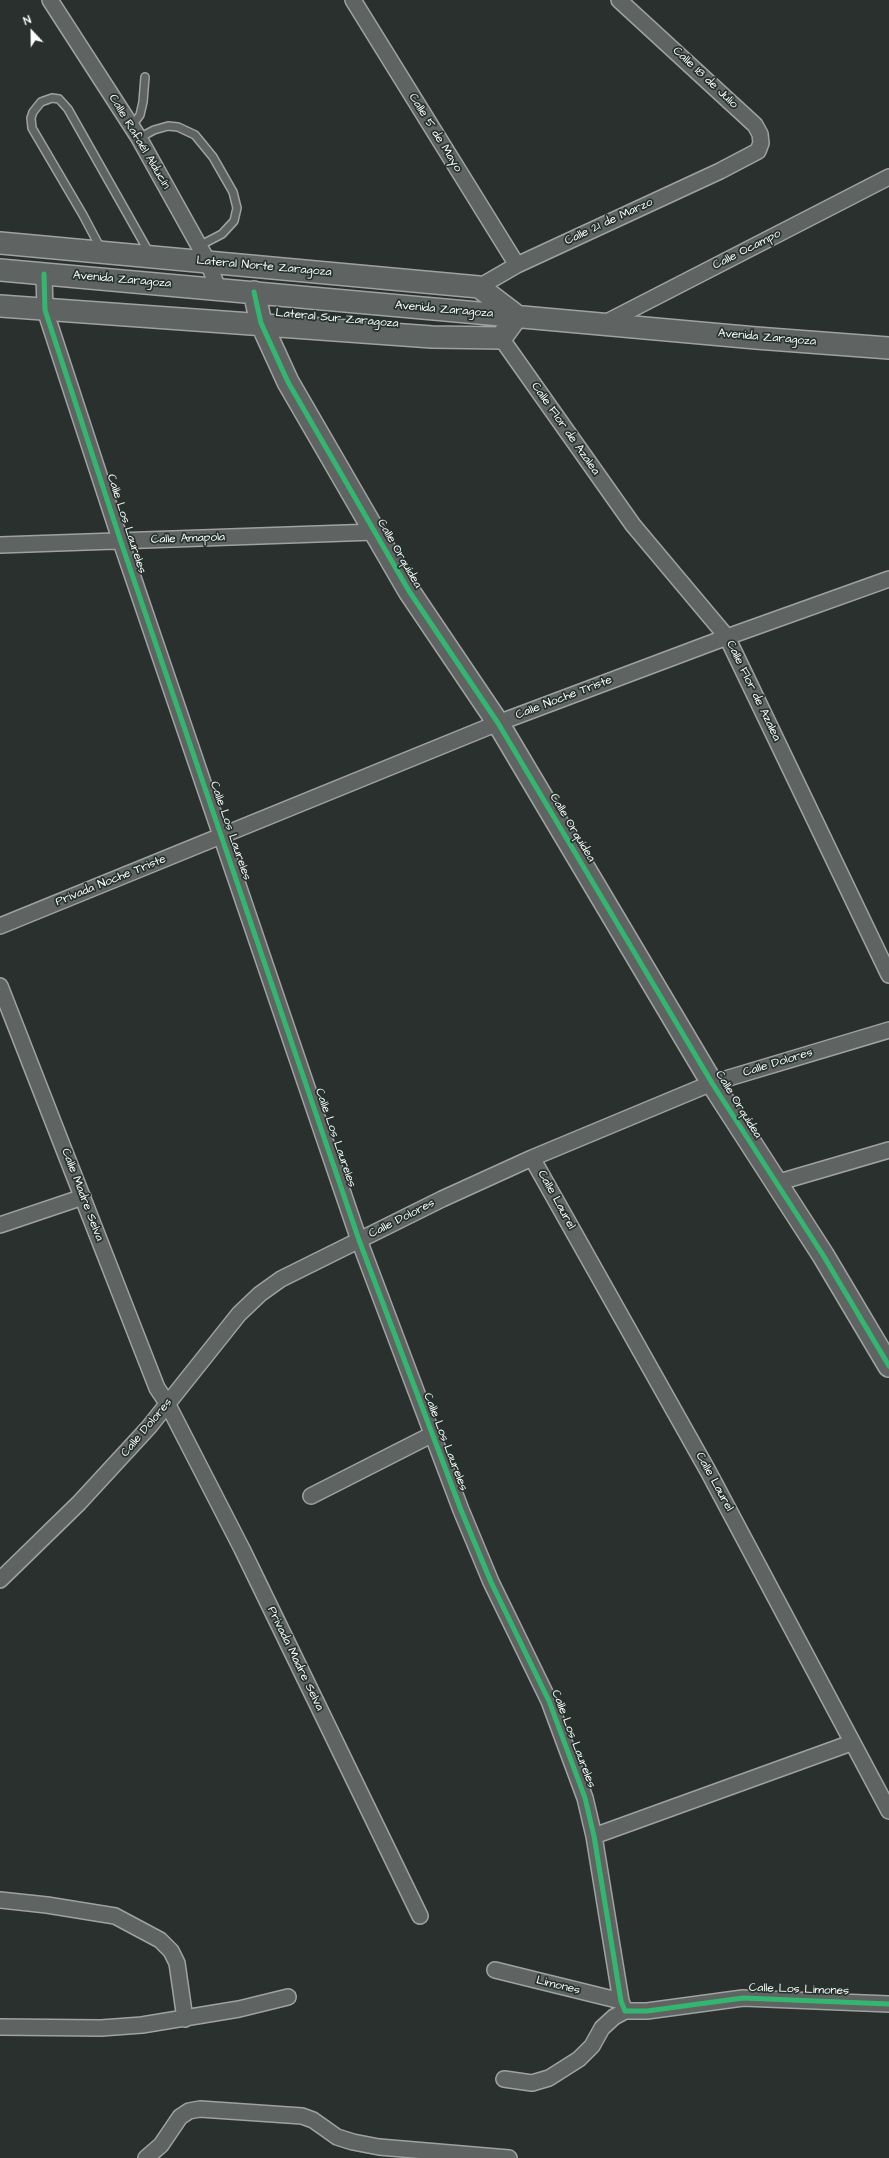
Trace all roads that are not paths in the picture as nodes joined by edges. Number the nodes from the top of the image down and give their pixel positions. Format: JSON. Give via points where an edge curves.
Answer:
{"nodes":[{"id":1,"x":50,"y":0,"type":"edge"},
{"id":2,"x":353,"y":0,"type":"edge"},
{"id":3,"x":619,"y":0,"type":"edge"},
{"id":4,"x":145,"y":77,"type":"dead end"},
{"id":5,"x":135,"y":133,"type":"junction"},
{"id":6,"x":741,"y":161,"type":"joint"},
{"id":7,"x":889,"y":177,"type":"edge"},
{"id":8,"x":0,"y":243,"type":"edge"},
{"id":9,"x":82,"y":251,"type":"junction"},
{"id":10,"x":103,"y":252,"type":"junction"},
{"id":11,"x":204,"y":254,"type":"junction"},
{"id":12,"x":152,"y":257,"type":"junction"},
{"id":13,"x":517,"y":265,"type":"junction"},
{"id":14,"x":0,"y":270,"type":"edge"},
{"id":15,"x":44,"y":274,"type":"junction"},
{"id":16,"x":77,"y":276,"type":"junction"},
{"id":17,"x":479,"y":287,"type":"junction"},
{"id":18,"x":218,"y":289,"type":"junction"},
{"id":19,"x":254,"y":292,"type":"junction"},
{"id":20,"x":0,"y":306,"type":"edge"},
{"id":21,"x":45,"y":310,"type":"junction"},
{"id":22,"x":517,"y":316,"type":"junction"},
{"id":23,"x":261,"y":323,"type":"junction"},
{"id":24,"x":606,"y":323,"type":"junction"},
{"id":25,"x":501,"y":338,"type":"junction"},
{"id":26,"x":889,"y":348,"type":"edge"},
{"id":27,"x":375,"y":532,"type":"junction"},
{"id":28,"x":121,"y":542,"type":"junction"},
{"id":29,"x":0,"y":545,"type":"edge"},
{"id":30,"x":889,"y":579,"type":"edge"},
{"id":31,"x":727,"y":637,"type":"junction"},
{"id":32,"x":498,"y":723,"type":"junction"},
{"id":33,"x":221,"y":836,"type":"junction"},
{"id":34,"x":0,"y":926,"type":"edge"},
{"id":35,"x":889,"y":975,"type":"edge"},
{"id":36,"x":0,"y":986,"type":"edge"},
{"id":37,"x":889,"y":1030,"type":"edge"},
{"id":38,"x":712,"y":1084,"type":"junction"},
{"id":39,"x":889,"y":1150,"type":"edge"},
{"id":40,"x":532,"y":1158,"type":"junction"},
{"id":41,"x":776,"y":1183,"type":"junction"},
{"id":42,"x":83,"y":1197,"type":"junction"},
{"id":43,"x":0,"y":1225,"type":"edge"},
{"id":44,"x":359,"y":1240,"type":"junction"},
{"id":45,"x":887,"y":1359,"type":"edge"},
{"id":46,"x":167,"y":1403,"type":"junction"},
{"id":47,"x":431,"y":1435,"type":"junction"},
{"id":48,"x":311,"y":1496,"type":"dead end"},
{"id":49,"x":0,"y":1580,"type":"edge"},
{"id":50,"x":851,"y":1743,"type":"junction"},
{"id":51,"x":889,"y":1811,"type":"edge"},
{"id":52,"x":594,"y":1836,"type":"junction"},
{"id":53,"x":0,"y":1900,"type":"edge"},
{"id":54,"x":420,"y":1916,"type":"dead end"},
{"id":55,"x":495,"y":1970,"type":"dead end"},
{"id":56,"x":288,"y":1997,"type":"dead end"},
{"id":57,"x":889,"y":2004,"type":"edge"},
{"id":58,"x":623,"y":2006,"type":"junction"},
{"id":59,"x":185,"y":2019,"type":"junction"},
{"id":60,"x":0,"y":2027,"type":"edge"},
{"id":61,"x":504,"y":2078,"type":"dead end"},
{"id":62,"x":146,"y":2158,"type":"edge"},
{"id":63,"x":509,"y":2158,"type":"edge"}],
"edges":[{"from":1,"to":5,"type":"street","name":"Calle Rafaél Alducín"},
{"from":2,"to":13,"type":"street","name":"Calle 5 de Mayo"},
{"from":3,"to":6,"type":"street","name":"Calle 18 de Julio","via":[[755,126],[760,134],[758,150]]},
{"from":4,"to":5,"type":"lane","via":[[143,102]]},
{"from":5,"to":11,"type":"street","name":"Calle Rafaél Alducín"},
{"from":5,"to":11,"type":"lane","via":[[168,126],[195,134],[213,157],[233,192],[236,208],[234,221]]},
{"from":6,"to":13,"type":"street","name":"Calle 21 de Marzo"},
{"from":7,"to":24,"type":"street","name":"Calle Ocampo"},
{"from":8,"to":9,"type":"street","name":"Lateral Norte Zaragoza"},
{"from":9,"to":10,"type":"street","name":"Lateral Norte Zaragoza"},
{"from":9,"to":16,"type":"street"},
{"from":10,"to":12,"type":"street","name":"Lateral Norte Zaragoza"},
{"from":10,"to":12,"type":"lane","via":[[32,128],[30,118],[41,102],[52,98],[59,99],[68,108]]},
{"from":11,"to":12,"type":"street","name":"Lateral Norte Zaragoza"},
{"from":11,"to":17,"type":"street","name":"Lateral Norte Zaragoza"},
{"from":11,"to":18,"type":"street","name":"Calle Rafaél Alducín"},
{"from":13,"to":17,"type":"street","name":"Calle 21 de Marzo"},
{"from":14,"to":15,"type":"street","name":"Avenida Zaragoza"},
{"from":15,"to":16,"type":"street","name":"Avenida Zaragoza"},
{"from":15,"to":21,"type":"street","name":"Calle Los Laureles"},
{"from":16,"to":18,"type":"street","name":"Avenida Zaragoza"},
{"from":17,"to":22,"type":"street"},
{"from":18,"to":19,"type":"street","name":"Avenida Zaragoza"},
{"from":19,"to":22,"type":"street","name":"Avenida Zaragoza"},
{"from":19,"to":23,"type":"street","name":"Calle Orquídea"},
{"from":20,"to":21,"type":"street","name":"Lateral Sur Zaragoza"},
{"from":21,"to":23,"type":"street","name":"Lateral Sur Zaragoza"},
{"from":21,"to":28,"type":"street","name":"Calle Los Laureles"},
{"from":22,"to":24,"type":"street","name":"Avenida Zaragoza"},
{"from":22,"to":25,"type":"street"},
{"from":23,"to":25,"type":"street","name":"Lateral Sur Zaragoza","via":[[432,337]]},
{"from":23,"to":27,"type":"street","name":"Calle Orquídea","via":[[288,382]]},
{"from":24,"to":26,"type":"street","name":"Avenida Zaragoza"},
{"from":25,"to":31,"type":"street","name":"Calle Flor de Azalea","via":[[633,525]]},
{"from":27,"to":28,"type":"street","name":"Calle Amapola"},
{"from":27,"to":32,"type":"street","name":"Calle Orquídea","via":[[409,591]]},
{"from":28,"to":29,"type":"street","name":"Calle Amapola"},
{"from":28,"to":33,"type":"street","name":"Calle Los Laureles"},
{"from":30,"to":31,"type":"street","name":"Calle Noche Triste"},
{"from":31,"to":32,"type":"street","name":"Calle Noche Triste"},
{"from":31,"to":35,"type":"street","name":"Calle Flor de Azalea"},
{"from":32,"to":33,"type":"street","name":"Calle Noche Triste"},
{"from":32,"to":38,"type":"street","name":"Calle Orquídea"},
{"from":33,"to":34,"type":"street","name":"Privada Noche Triste"},
{"from":33,"to":44,"type":"street","name":"Calle Los Laureles"},
{"from":36,"to":42,"type":"street","name":"Calle Madre Selva"},
{"from":37,"to":38,"type":"street","name":"Calle Dolores"},
{"from":38,"to":40,"type":"street","name":"Calle Dolores"},
{"from":38,"to":41,"type":"street","name":"Calle Orquídea"},
{"from":39,"to":41,"type":"street"},
{"from":40,"to":44,"type":"street","name":"Calle Dolores"},
{"from":40,"to":50,"type":"street","name":"Calle Laurel","via":[[708,1471]]},
{"from":41,"to":45,"type":"street","name":"Calle Orquídea"},
{"from":42,"to":43,"type":"street"},
{"from":42,"to":46,"type":"street","name":"Calle Madre Selva","via":[[142,1352],[157,1388]]},
{"from":44,"to":46,"type":"street","name":"Calle Dolores","via":[[281,1279],[260,1294],[239,1314]]},
{"from":44,"to":47,"type":"street","name":"Calle Los Laureles"},
{"from":46,"to":49,"type":"street","name":"Calle Dolores","via":[[150,1427],[79,1504]]},
{"from":46,"to":54,"type":"street","name":"Privada Madre Selva","via":[[242,1549]]},
{"from":47,"to":48,"type":"street"},
{"from":47,"to":52,"type":"street","name":"Calle Los Laureles","via":[[491,1582],[549,1701],[585,1798]]},
{"from":50,"to":51,"type":"street","name":"Calle Laurel"},
{"from":50,"to":52,"type":"street"},
{"from":52,"to":58,"type":"street","name":"Calle Los Laureles"},
{"from":53,"to":59,"type":"street","via":[[115,1916],[160,1940],[171,1951],[177,1963]]},
{"from":55,"to":58,"type":"street","name":"Limones"},
{"from":56,"to":59,"type":"street"},
{"from":57,"to":58,"type":"street","name":"Calle Los Limones","via":[[743,1998],[647,2011]]},
{"from":58,"to":61,"type":"street","via":[[602,2028],[592,2046],[579,2060],[550,2078],[532,2083]]},
{"from":59,"to":60,"type":"street","via":[[101,2028]]},
{"from":62,"to":63,"type":"street","via":[[161,2145],[180,2117],[200,2110],[302,2116],[313,2120],[337,2137],[353,2142],[379,2147]]}]}
